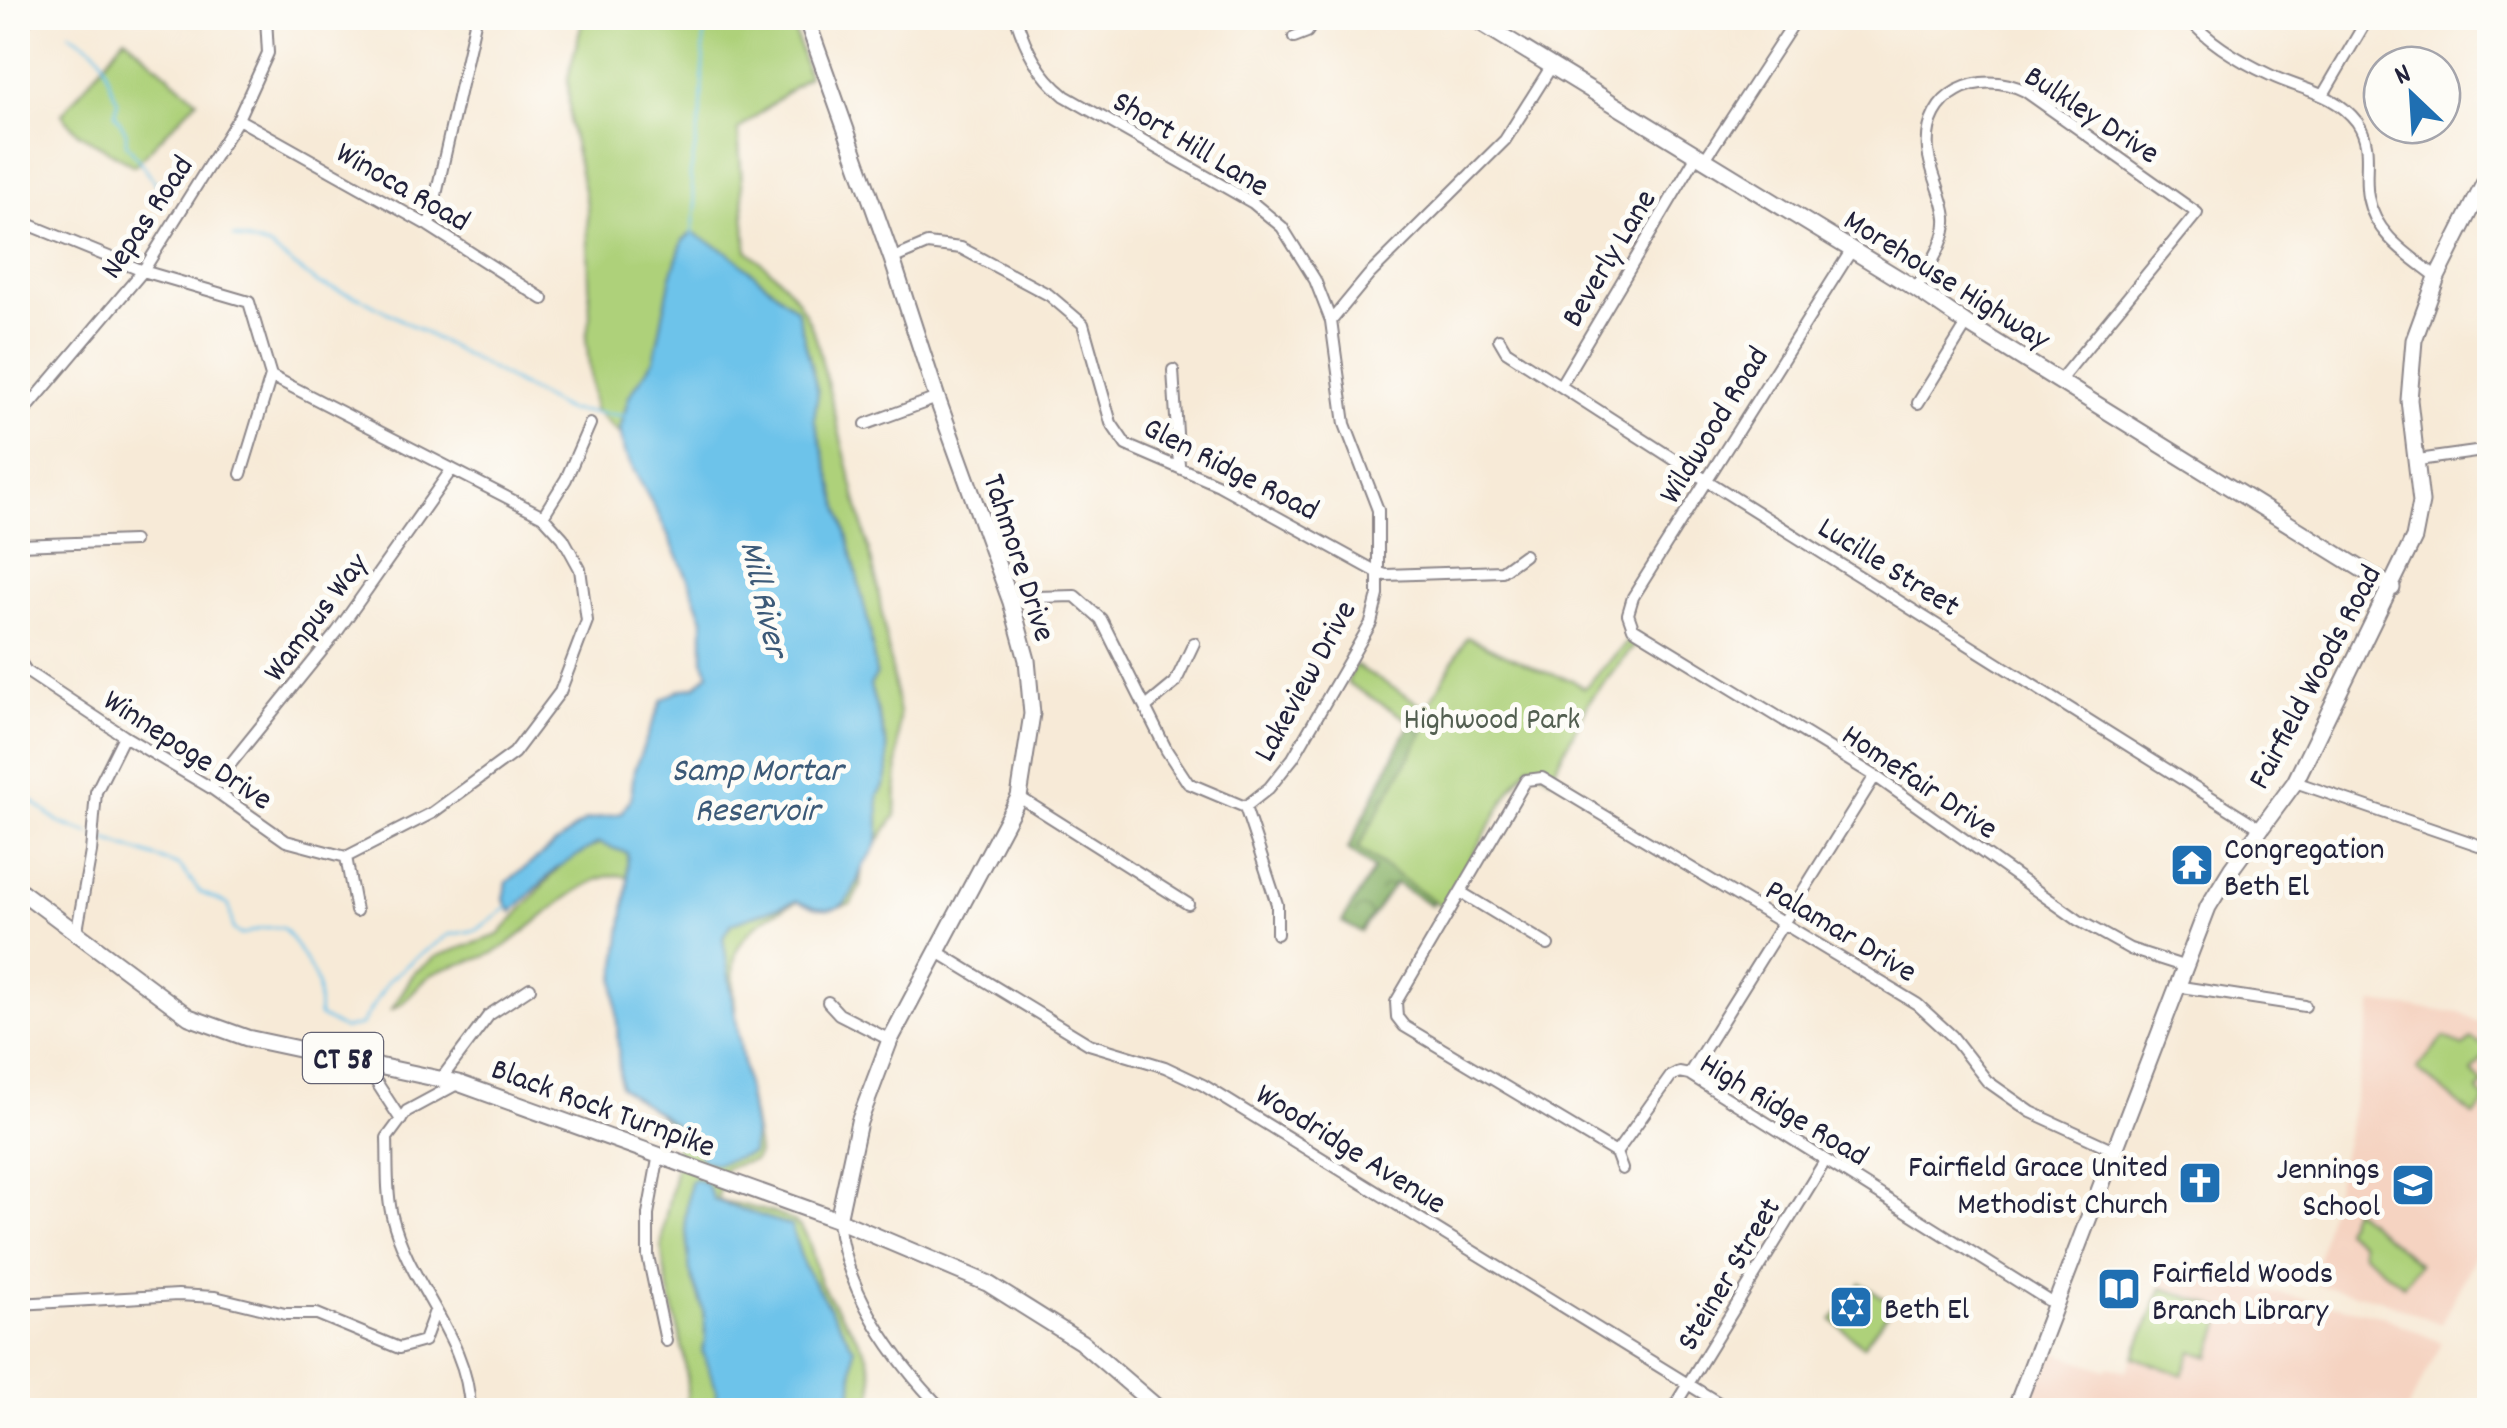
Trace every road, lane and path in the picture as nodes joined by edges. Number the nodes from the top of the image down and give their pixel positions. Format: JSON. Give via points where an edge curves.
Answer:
{"nodes":[{"id":1,"x":28,"y":18,"type":"edge"},
{"id":2,"x":266,"y":18,"type":"edge"},
{"id":3,"x":476,"y":18,"type":"edge"},
{"id":4,"x":806,"y":18,"type":"edge"},
{"id":5,"x":1016,"y":18,"type":"edge"},
{"id":6,"x":1316,"y":18,"type":"edge"},
{"id":7,"x":1473,"y":18,"type":"edge"},
{"id":8,"x":1798,"y":18,"type":"edge"},
{"id":9,"x":2188,"y":18,"type":"edge"},
{"id":10,"x":2368,"y":18,"type":"edge"},
{"id":11,"x":18,"y":33,"type":"edge"},
{"id":12,"x":1294,"y":37,"type":"dead end"},
{"id":13,"x":1551,"y":66,"type":"junction"},
{"id":14,"x":2324,"y":93,"type":"junction"},
{"id":15,"x":238,"y":119,"type":"junction"},
{"id":16,"x":1701,"y":157,"type":"junction"},
{"id":17,"x":2490,"y":172,"type":"edge"},
{"id":18,"x":18,"y":220,"type":"edge"},
{"id":19,"x":429,"y":226,"type":"junction"},
{"id":20,"x":1852,"y":251,"type":"junction"},
{"id":21,"x":892,"y":259,"type":"junction"},
{"id":22,"x":143,"y":271,"type":"junction"},
{"id":23,"x":2437,"y":277,"type":"junction"},
{"id":24,"x":1916,"y":289,"type":"junction"},
{"id":25,"x":543,"y":299,"type":"dead end"},
{"id":26,"x":1332,"y":322,"type":"junction"},
{"id":27,"x":1967,"y":324,"type":"junction"},
{"id":28,"x":1499,"y":340,"type":"dead end"},
{"id":29,"x":1172,"y":370,"type":"dead end"},
{"id":30,"x":271,"y":376,"type":"junction"},
{"id":31,"x":2060,"y":380,"type":"junction"},
{"id":32,"x":1560,"y":386,"type":"junction"},
{"id":33,"x":937,"y":398,"type":"junction"},
{"id":34,"x":1918,"y":402,"type":"dead end"},
{"id":35,"x":18,"y":419,"type":"edge"},
{"id":36,"x":590,"y":424,"type":"dead end"},
{"id":37,"x":866,"y":424,"type":"dead end"},
{"id":38,"x":2490,"y":450,"type":"edge"},
{"id":39,"x":2418,"y":460,"type":"junction"},
{"id":40,"x":1179,"y":465,"type":"junction"},
{"id":41,"x":452,"y":469,"type":"junction"},
{"id":42,"x":241,"y":474,"type":"dead end"},
{"id":43,"x":1706,"y":480,"type":"junction"},
{"id":44,"x":543,"y":516,"type":"junction"},
{"id":45,"x":133,"y":541,"type":"dead end"},
{"id":46,"x":18,"y":545,"type":"edge"},
{"id":47,"x":1524,"y":556,"type":"dead end"},
{"id":48,"x":1378,"y":572,"type":"junction"},
{"id":49,"x":2392,"y":588,"type":"junction"},
{"id":50,"x":1011,"y":602,"type":"junction"},
{"id":51,"x":1633,"y":628,"type":"joint"},
{"id":52,"x":1194,"y":643,"type":"dead end"},
{"id":53,"x":18,"y":659,"type":"edge"},
{"id":54,"x":1146,"y":707,"type":"junction"},
{"id":55,"x":124,"y":736,"type":"junction"},
{"id":56,"x":1875,"y":776,"type":"junction"},
{"id":57,"x":2295,"y":782,"type":"junction"},
{"id":58,"x":211,"y":788,"type":"junction"},
{"id":59,"x":1019,"y":797,"type":"junction"},
{"id":60,"x":1245,"y":808,"type":"junction"},
{"id":61,"x":2260,"y":828,"type":"junction"},
{"id":62,"x":2490,"y":849,"type":"edge"},
{"id":63,"x":346,"y":857,"type":"junction"},
{"id":64,"x":18,"y":889,"type":"edge"},
{"id":65,"x":1462,"y":893,"type":"junction"},
{"id":66,"x":1188,"y":904,"type":"dead end"},
{"id":67,"x":356,"y":911,"type":"dead end"},
{"id":68,"x":1784,"y":923,"type":"junction"},
{"id":69,"x":1277,"y":934,"type":"dead end"},
{"id":70,"x":76,"y":936,"type":"junction"},
{"id":71,"x":1548,"y":945,"type":"dead end"},
{"id":72,"x":936,"y":951,"type":"junction"},
{"id":73,"x":2183,"y":966,"type":"junction"},
{"id":74,"x":2175,"y":986,"type":"junction"},
{"id":75,"x":530,"y":988,"type":"dead end"},
{"id":76,"x":828,"y":1002,"type":"dead end"},
{"id":77,"x":2305,"y":1006,"type":"dead end"},
{"id":78,"x":890,"y":1040,"type":"junction"},
{"id":79,"x":364,"y":1062,"type":"junction"},
{"id":80,"x":1690,"y":1074,"type":"junction"},
{"id":81,"x":441,"y":1079,"type":"junction"},
{"id":82,"x":458,"y":1083,"type":"junction"},
{"id":83,"x":400,"y":1120,"type":"junction"},
{"id":84,"x":2114,"y":1150,"type":"junction"},
{"id":85,"x":1616,"y":1153,"type":"junction"},
{"id":86,"x":658,"y":1154,"type":"junction"},
{"id":87,"x":1825,"y":1160,"type":"junction"},
{"id":88,"x":1622,"y":1169,"type":"dead end"},
{"id":89,"x":838,"y":1220,"type":"junction"},
{"id":90,"x":19,"y":1302,"type":"edge"},
{"id":91,"x":2054,"y":1304,"type":"junction"},
{"id":92,"x":435,"y":1311,"type":"junction"},
{"id":93,"x":666,"y":1340,"type":"dead end"},
{"id":94,"x":1688,"y":1385,"type":"junction"},
{"id":95,"x":470,"y":1410,"type":"edge"},
{"id":96,"x":943,"y":1410,"type":"edge"},
{"id":97,"x":1160,"y":1410,"type":"edge"},
{"id":98,"x":1672,"y":1410,"type":"edge"},
{"id":99,"x":1730,"y":1410,"type":"edge"},
{"id":100,"x":2015,"y":1410,"type":"edge"}],
"edges":[{"from":1,"to":11,"type":"street"},
{"from":2,"to":15,"type":"street","name":"Nepas Road","via":[[268,52]]},
{"from":3,"to":19,"type":"street"},
{"from":4,"to":21,"type":"main road","name":"Tahmore Drive"},
{"from":5,"to":26,"type":"street","name":"Short Hill Lane","via":[[1030,56],[1066,96],[1254,203],[1282,227]]},
{"from":6,"to":12,"type":"street"},
{"from":7,"to":13,"type":"main road","name":"Morehouse Highway"},
{"from":8,"to":16,"type":"street","name":"Beverly Lane"},
{"from":9,"to":14,"type":"street","via":[[2214,44],[2271,76]]},
{"from":10,"to":14,"type":"street"},
{"from":13,"to":16,"type":"main road","name":"Morehouse Highway"},
{"from":13,"to":26,"type":"street","via":[[1505,140],[1369,275]]},
{"from":14,"to":23,"type":"street","via":[[2356,122],[2368,144],[2368,197],[2379,227]]},
{"from":15,"to":19,"type":"street","name":"Winoca Road"},
{"from":15,"to":22,"type":"street","name":"Nepas Road"},
{"from":16,"to":20,"type":"main road","name":"Morehouse Highway"},
{"from":16,"to":32,"type":"street","name":"Beverly Lane"},
{"from":17,"to":23,"type":"main road","name":"Fairfield Woods Road"},
{"from":18,"to":22,"type":"street"},
{"from":19,"to":25,"type":"street","name":"Winoca Road"},
{"from":20,"to":24,"type":"main road","name":"Morehouse Highway"},
{"from":20,"to":43,"type":"street","name":"Wildwood Road"},
{"from":21,"to":33,"type":"main road","name":"Tahmore Drive"},
{"from":21,"to":40,"type":"street","name":"Glen Ridge Road","via":[[927,244],[961,248],[1049,296],[1083,324],[1111,423],[1126,445]]},
{"from":22,"to":30,"type":"street","via":[[249,302]]},
{"from":22,"to":35,"type":"street","name":"Nepas Road"},
{"from":23,"to":39,"type":"main road","name":"Fairfield Woods Road","via":[[2414,340],[2409,400]]},
{"from":24,"to":27,"type":"main road","name":"Morehouse Highway"},
{"from":24,"to":31,"type":"street","name":"Bulkley Drive","via":[[1946,220],[1927,147],[1938,111],[1975,82],[2025,91],[2197,213]]},
{"from":26,"to":48,"type":"street","name":"Lakeview Drive","via":[[1345,424],[1378,510]]},
{"from":27,"to":31,"type":"main road","name":"Morehouse Highway"},
{"from":27,"to":34,"type":"street"},
{"from":28,"to":32,"type":"street","name":"Lucille Street"},
{"from":29,"to":40,"type":"street"},
{"from":30,"to":41,"type":"street"},
{"from":30,"to":42,"type":"street"},
{"from":31,"to":49,"type":"main road","name":"Morehouse Highway"},
{"from":32,"to":43,"type":"street","name":"Lucille Street"},
{"from":33,"to":37,"type":"street"},
{"from":33,"to":50,"type":"main road","name":"Tahmore Drive"},
{"from":36,"to":44,"type":"street"},
{"from":38,"to":39,"type":"street"},
{"from":39,"to":49,"type":"main road","name":"Fairfield Woods Road","via":[[2421,502],[2414,538]]},
{"from":40,"to":48,"type":"street","name":"Glen Ridge Road"},
{"from":41,"to":44,"type":"street"},
{"from":41,"to":58,"type":"street","name":"Wampus Way","via":[[337,632]]},
{"from":43,"to":51,"type":"street","name":"Wildwood Road","via":[[1633,597]]},
{"from":43,"to":61,"type":"street","name":"Lucille Street"},
{"from":44,"to":63,"type":"street","via":[[580,569],[587,622],[560,692],[514,754],[432,814]]},
{"from":45,"to":46,"type":"street"},
{"from":47,"to":48,"type":"street","name":"Glen Ridge Road","via":[[1502,571]]},
{"from":48,"to":60,"type":"street","name":"Lakeview Drive","via":[[1371,623],[1292,758]]},
{"from":49,"to":57,"type":"main road","name":"Fairfield Woods Road"},
{"from":50,"to":54,"type":"street","via":[[1075,596],[1102,619]]},
{"from":50,"to":59,"type":"main road","name":"Tahmore Drive","via":[[1028,660],[1032,714]]},
{"from":51,"to":56,"type":"street","name":"Homefair Drive"},
{"from":52,"to":54,"type":"street","via":[[1175,683]]},
{"from":53,"to":55,"type":"street","name":"Winnepoge Drive","via":[[26,671]]},
{"from":54,"to":60,"type":"street","via":[[1188,783]]},
{"from":55,"to":58,"type":"street","name":"Winnepoge Drive"},
{"from":55,"to":70,"type":"street","via":[[96,792]]},
{"from":56,"to":68,"type":"street"},
{"from":56,"to":73,"type":"street","name":"Homefair Drive","via":[[2078,920],[2130,949]]},
{"from":57,"to":61,"type":"main road","name":"Fairfield Woods Road"},
{"from":57,"to":62,"type":"street"},
{"from":58,"to":63,"type":"street","name":"Winnepoge Drive","via":[[286,841]]},
{"from":59,"to":66,"type":"street"},
{"from":59,"to":72,"type":"main road","name":"Tahmore Drive"},
{"from":60,"to":69,"type":"street","via":[[1278,904]]},
{"from":61,"to":73,"type":"main road","name":"Fairfield Woods Road","via":[[2208,907]]},
{"from":63,"to":67,"type":"street"},
{"from":64,"to":70,"type":"main road","name":"Black Rock Turnpike","number":"CT 58"},
{"from":65,"to":68,"type":"street","name":"Palamar Drive","via":[[1526,780],[1542,778]]},
{"from":65,"to":71,"type":"street"},
{"from":65,"to":85,"type":"street","via":[[1396,1002],[1397,1017]]},
{"from":68,"to":80,"type":"street"},
{"from":68,"to":84,"type":"street","name":"Palamar Drive","via":[[1917,1004],[1987,1081],[2031,1112]]},
{"from":70,"to":79,"type":"main road","name":"Black Rock Turnpike","number":"CT 58","via":[[189,1017],[246,1038]]},
{"from":72,"to":78,"type":"main road","name":"Tahmore Drive"},
{"from":72,"to":94,"type":"street","name":"Woodridge Avenue","via":[[1089,1044],[1165,1066],[1203,1085]]},
{"from":73,"to":74,"type":"main road","name":"Fairfield Woods Road"},
{"from":74,"to":77,"type":"street"},
{"from":74,"to":84,"type":"main road","name":"Fairfield Woods Road"},
{"from":75,"to":81,"type":"street","via":[[488,1015]]},
{"from":76,"to":78,"type":"street"},
{"from":78,"to":89,"type":"main road","name":"Tahmore Drive","via":[[859,1122]]},
{"from":79,"to":81,"type":"main road","name":"Black Rock Turnpike","number":"CT 58"},
{"from":79,"to":83,"type":"street"},
{"from":80,"to":85,"type":"street","name":"High Ridge Road","via":[[1671,1076]]},
{"from":80,"to":87,"type":"street","name":"High Ridge Road"},
{"from":81,"to":82,"type":"main road","name":"Black Rock Turnpike","number":"CT 58"},
{"from":82,"to":83,"type":"street"},
{"from":82,"to":86,"type":"main road","name":"Black Rock Turnpike","number":"CT 58"},
{"from":83,"to":92,"type":"street","via":[[386,1138],[392,1216]]},
{"from":84,"to":91,"type":"main road","name":"Fairfield Woods Road"},
{"from":85,"to":88,"type":"street"},
{"from":86,"to":89,"type":"main road","name":"Black Rock Turnpike","number":"CT 58"},
{"from":86,"to":93,"type":"street","via":[[648,1256]]},
{"from":87,"to":91,"type":"street","name":"High Ridge Road"},
{"from":87,"to":94,"type":"street","name":"Steiner Street"},
{"from":89,"to":96,"type":"street","via":[[842,1255],[864,1299],[912,1379]]},
{"from":89,"to":97,"type":"main road","name":"Black Rock Turnpike","number":"CT 58","via":[[987,1282],[1081,1342]]},
{"from":90,"to":92,"type":"street","via":[[215,1297],[285,1314],[317,1314],[398,1348],[424,1341]]},
{"from":91,"to":100,"type":"main road","name":"Fairfield Woods Road"},
{"from":92,"to":95,"type":"street","via":[[466,1370]]},
{"from":94,"to":98,"type":"street","name":"Steiner Street"},
{"from":94,"to":99,"type":"street","name":"Woodridge Avenue"}]}
